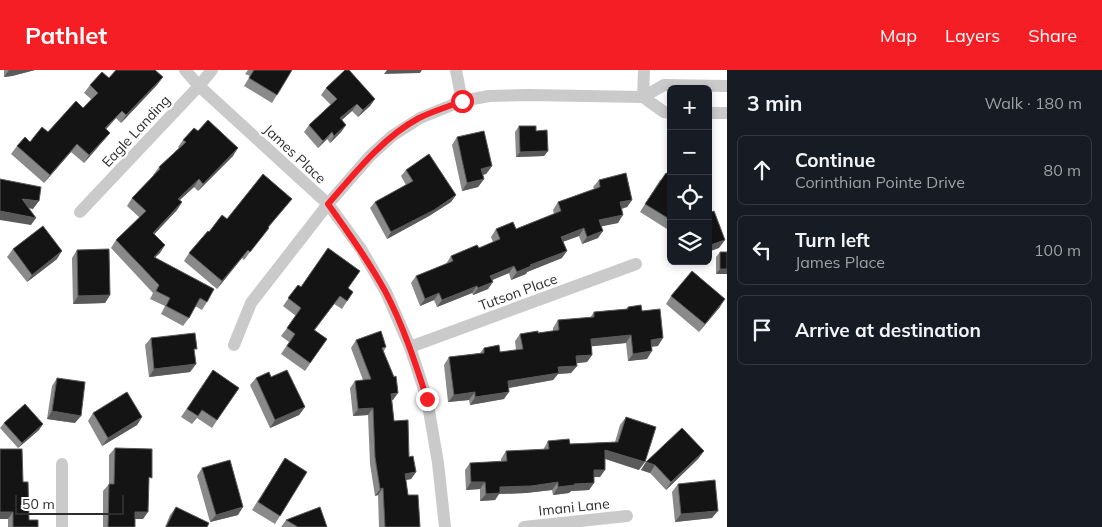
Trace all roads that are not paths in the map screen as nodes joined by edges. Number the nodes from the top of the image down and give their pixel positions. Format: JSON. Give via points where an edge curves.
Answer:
{"nodes":[{"id":1,"x":184,"y":70,"type":"edge"},
{"id":2,"x":212,"y":70,"type":"edge"},
{"id":3,"x":456,"y":70,"type":"edge"},
{"id":4,"x":644,"y":70,"type":"edge"},
{"id":5,"x":199,"y":86,"type":"junction"},
{"id":6,"x":727,"y":86,"type":"edge"},
{"id":7,"x":644,"y":97,"type":"junction"},
{"id":8,"x":462,"y":101,"type":"junction"},
{"id":9,"x":667,"y":112,"type":"edge"},
{"id":10,"x":712,"y":113,"type":"edge"},
{"id":11,"x":727,"y":113,"type":"edge"},
{"id":12,"x":328,"y":204,"type":"junction"},
{"id":13,"x":80,"y":212,"type":"dead end"},
{"id":14,"x":636,"y":264,"type":"dead end"},
{"id":15,"x":234,"y":345,"type":"dead end"},
{"id":16,"x":410,"y":348,"type":"junction"},
{"id":17,"x":62,"y":464,"type":"dead end"},
{"id":18,"x":627,"y":516,"type":"dead end"},
{"id":19,"x":62,"y":527,"type":"edge"},
{"id":20,"x":445,"y":527,"type":"edge"},
{"id":21,"x":524,"y":527,"type":"edge"}],
"edges":[{"from":1,"to":5,"type":"street","name":"James Place"},
{"from":2,"to":5,"type":"street","name":"Eagle Landing"},
{"from":3,"to":8,"type":"street"},
{"from":4,"to":7,"type":"street"},
{"from":5,"to":12,"type":"street","name":"James Place"},
{"from":5,"to":13,"type":"street","name":"Eagle Landing"},
{"from":6,"to":7,"type":"street","via":[[664,85]]},
{"from":7,"to":8,"type":"street","via":[[528,95],[489,96]]},
{"from":7,"to":9,"type":"street"},
{"from":8,"to":12,"type":"street","via":[[420,118],[392,136]]},
{"from":10,"to":11,"type":"street"},
{"from":12,"to":15,"type":"street","via":[[250,302]]},
{"from":12,"to":16,"type":"street","name":"James Place","via":[[361,249],[386,292]]},
{"from":14,"to":16,"type":"street","name":"Tutson Place"},
{"from":16,"to":20,"type":"street","name":"James Place","via":[[427,399]]},
{"from":17,"to":19,"type":"street"},
{"from":18,"to":21,"type":"street","name":"Imani Lane"}]}
